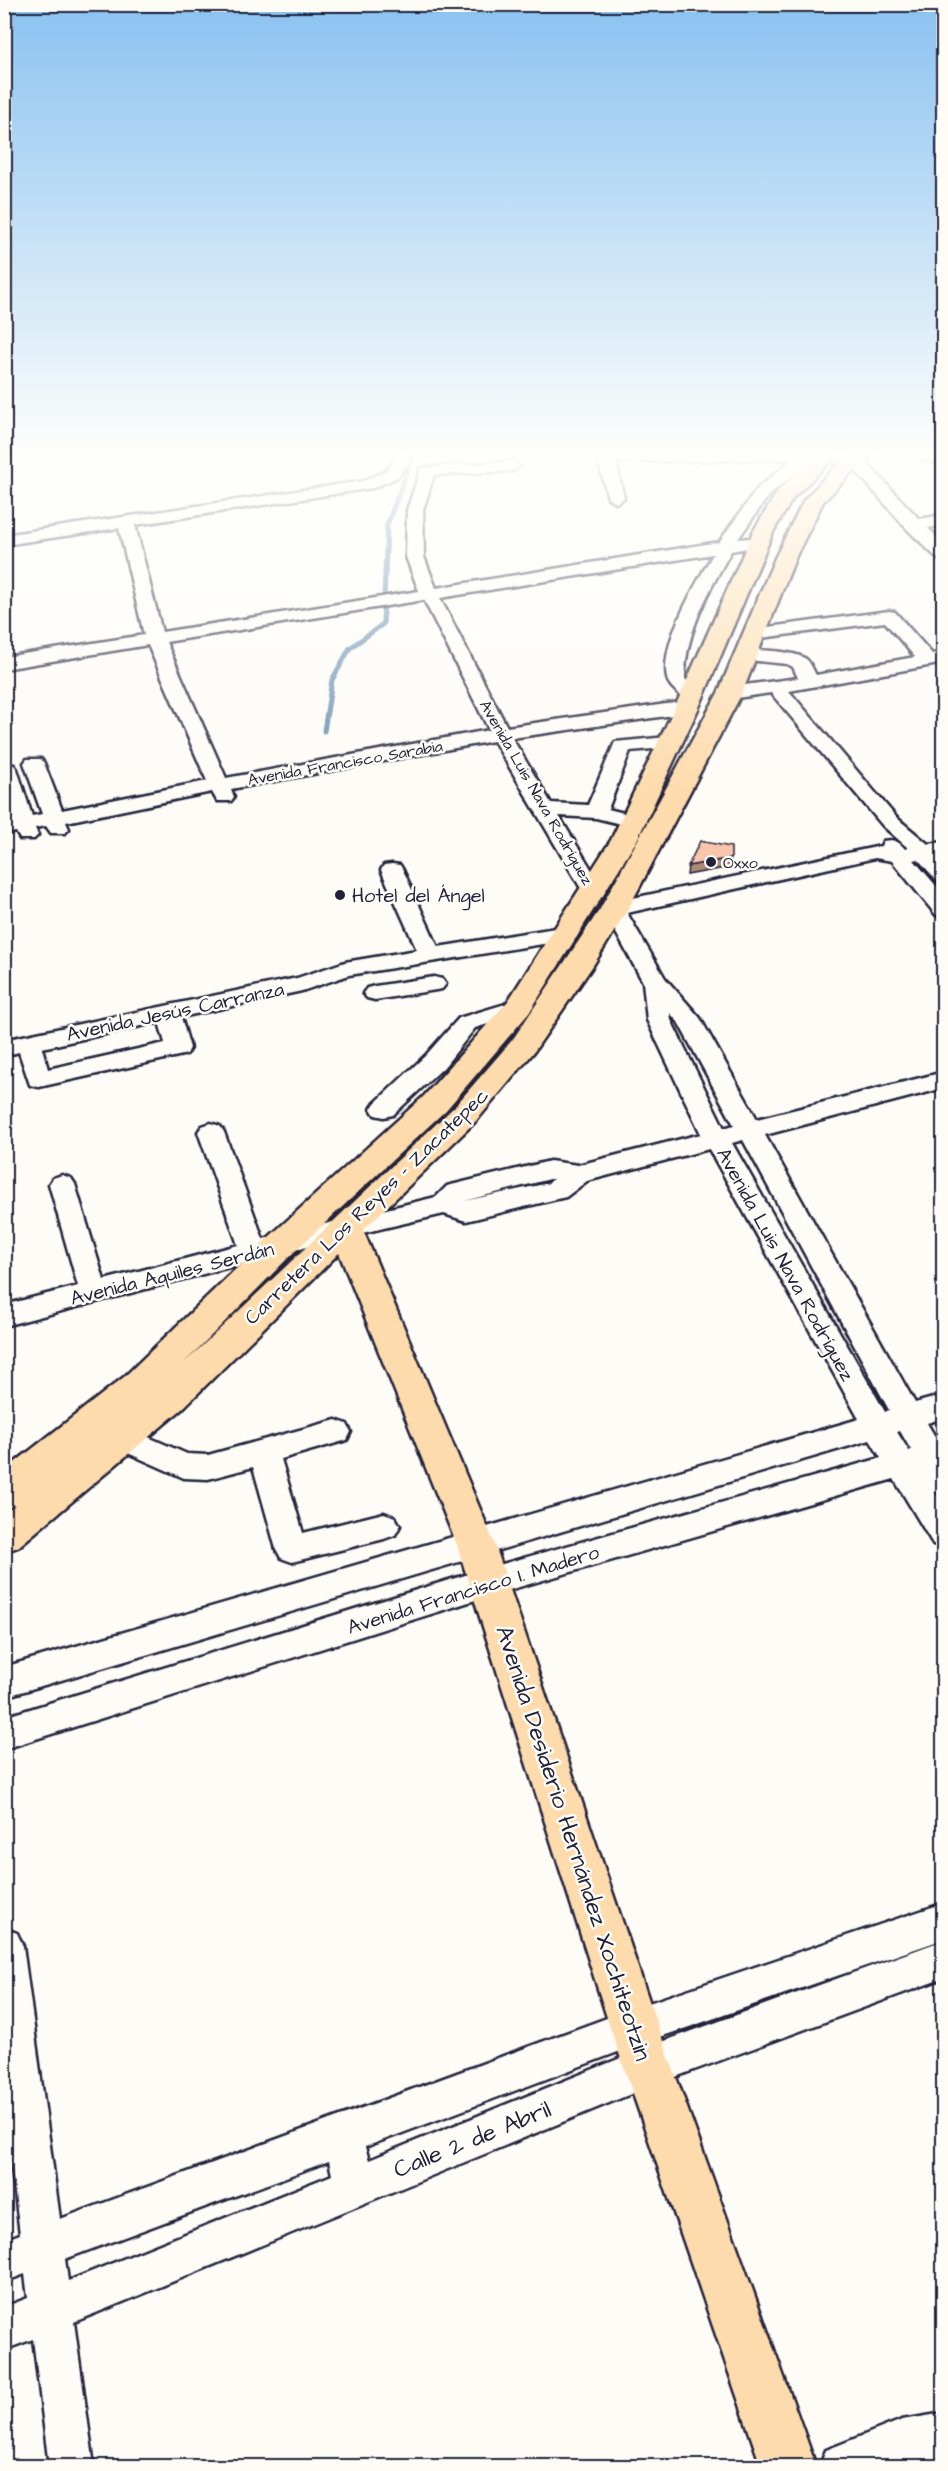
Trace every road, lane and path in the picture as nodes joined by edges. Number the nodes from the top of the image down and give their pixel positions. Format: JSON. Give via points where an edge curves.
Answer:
{"nodes":[{"id":1,"x":137,"y":565,"type":"edge"},
{"id":2,"x":418,"y":565,"type":"edge"},
{"id":3,"x":609,"y":565,"type":"edge"},
{"id":4,"x":717,"y":565,"type":"edge"},
{"id":5,"x":748,"y":565,"type":"edge"},
{"id":6,"x":782,"y":565,"type":"edge"},
{"id":7,"x":430,"y":595,"type":"junction"},
{"id":8,"x":154,"y":637,"type":"junction"},
{"id":9,"x":749,"y":645,"type":"junction"},
{"id":10,"x":936,"y":659,"type":"edge"},
{"id":11,"x":4,"y":663,"type":"edge"},
{"id":12,"x":810,"y":682,"type":"junction"},
{"id":13,"x":777,"y":688,"type":"junction"},
{"id":14,"x":730,"y":693,"type":"junction"},
{"id":15,"x":681,"y":717,"type":"junction"},
{"id":16,"x":630,"y":731,"type":"junction"},
{"id":17,"x":505,"y":740,"type":"junction"},
{"id":18,"x":56,"y":758,"type":"dead end"},
{"id":19,"x":34,"y":763,"type":"junction"},
{"id":20,"x":6,"y":770,"type":"edge"},
{"id":21,"x":221,"y":791,"type":"junction"},
{"id":22,"x":544,"y":809,"type":"junction"},
{"id":23,"x":596,"y":812,"type":"junction"},
{"id":24,"x":633,"y":821,"type":"junction"},
{"id":25,"x":57,"y":824,"type":"junction"},
{"id":26,"x":19,"y":829,"type":"edge"},
{"id":27,"x":944,"y":829,"type":"edge"},
{"id":28,"x":909,"y":836,"type":"junction"},
{"id":29,"x":4,"y":839,"type":"edge"},
{"id":30,"x":888,"y":843,"type":"junction"},
{"id":31,"x":934,"y":850,"type":"edge"},
{"id":32,"x":392,"y":870,"type":"dead end"},
{"id":33,"x":944,"y":875,"type":"edge"},
{"id":34,"x":604,"y":900,"type":"junction"},
{"id":35,"x":941,"y":904,"type":"edge"},
{"id":36,"x":568,"y":933,"type":"junction"},
{"id":37,"x":430,"y":955,"type":"junction"},
{"id":38,"x":389,"y":962,"type":"junction"},
{"id":39,"x":345,"y":969,"type":"junction"},
{"id":40,"x":655,"y":982,"type":"junction"},
{"id":41,"x":434,"y":984,"type":"dead end"},
{"id":42,"x":403,"y":988,"type":"junction"},
{"id":43,"x":375,"y":993,"type":"dead end"},
{"id":44,"x":519,"y":1007,"type":"junction"},
{"id":45,"x":168,"y":1013,"type":"junction"},
{"id":46,"x":4,"y":1031,"type":"edge"},
{"id":47,"x":28,"y":1042,"type":"junction"},
{"id":48,"x":4,"y":1048,"type":"edge"},
{"id":49,"x":944,"y":1080,"type":"edge"},
{"id":50,"x":384,"y":1110,"type":"dead end"},
{"id":51,"x":748,"y":1130,"type":"junction"},
{"id":52,"x":211,"y":1132,"type":"dead end"},
{"id":53,"x":716,"y":1138,"type":"junction"},
{"id":54,"x":62,"y":1184,"type":"dead end"},
{"id":55,"x":345,"y":1227,"type":"junction"},
{"id":56,"x":282,"y":1244,"type":"junction"},
{"id":57,"x":254,"y":1252,"type":"junction"},
{"id":58,"x":829,"y":1270,"type":"junction"},
{"id":59,"x":793,"y":1279,"type":"junction"},
{"id":60,"x":94,"y":1293,"type":"junction"},
{"id":61,"x":4,"y":1316,"type":"edge"},
{"id":62,"x":944,"y":1406,"type":"edge"},
{"id":63,"x":907,"y":1417,"type":"junction"},
{"id":64,"x":877,"y":1425,"type":"junction"},
{"id":65,"x":336,"y":1432,"type":"dead end"},
{"id":66,"x":123,"y":1438,"type":"junction"},
{"id":67,"x":264,"y":1452,"type":"junction"},
{"id":68,"x":929,"y":1464,"type":"edge"},
{"id":69,"x":714,"y":1473,"type":"junction"},
{"id":70,"x":4,"y":1493,"type":"edge"},
{"id":71,"x":736,"y":1511,"type":"junction"},
{"id":72,"x":384,"y":1526,"type":"dead end"},
{"id":73,"x":944,"y":1535,"type":"edge"},
{"id":74,"x":4,"y":1536,"type":"edge"},
{"id":75,"x":482,"y":1564,"type":"junction"},
{"id":76,"x":256,"y":1608,"type":"junction"},
{"id":77,"x":268,"y":1651,"type":"junction"},
{"id":78,"x":4,"y":1682,"type":"edge"},
{"id":79,"x":4,"y":1733,"type":"edge"},
{"id":80,"x":944,"y":1921,"type":"edge"},
{"id":81,"x":4,"y":1946,"type":"edge"},
{"id":82,"x":920,"y":1956,"type":"edge"},
{"id":83,"x":634,"y":2026,"type":"junction"},
{"id":84,"x":648,"y":2067,"type":"junction"},
{"id":85,"x":342,"y":2135,"type":"junction"},
{"id":86,"x":356,"y":2187,"type":"junction"},
{"id":87,"x":45,"y":2246,"type":"junction"},
{"id":88,"x":4,"y":2261,"type":"edge"},
{"id":89,"x":51,"y":2312,"type":"junction"},
{"id":90,"x":4,"y":2329,"type":"edge"},
{"id":91,"x":944,"y":2434,"type":"edge"},
{"id":92,"x":71,"y":2466,"type":"edge"},
{"id":93,"x":788,"y":2466,"type":"edge"},
{"id":94,"x":842,"y":2466,"type":"edge"}],
"edges":[{"from":1,"to":8,"type":"street"},
{"from":2,"to":7,"type":"street","name":"Avenida Luis Nava Rodríguez"},
{"from":3,"to":7,"type":"street"},
{"from":4,"to":15,"type":"street","via":[[685,631],[676,660]]},
{"from":5,"to":15,"type":"main road","name":"Carretera Los Reyes - Zacatepec"},
{"from":6,"to":9,"type":"main road","name":"Carretera Los Reyes - Zacatepec"},
{"from":7,"to":8,"type":"street"},
{"from":7,"to":17,"type":"street","name":"Avenida Luis Nava Rodríguez"},
{"from":8,"to":11,"type":"street"},
{"from":8,"to":21,"type":"street"},
{"from":9,"to":10,"type":"street","via":[[888,616]]},
{"from":9,"to":12,"type":"street","via":[[800,663]]},
{"from":9,"to":14,"type":"main road","name":"Carretera Los Reyes - Zacatepec"},
{"from":10,"to":12,"type":"street"},
{"from":12,"to":13,"type":"street"},
{"from":13,"to":14,"type":"street"},
{"from":13,"to":30,"type":"street"},
{"from":14,"to":34,"type":"main road","name":"Carretera Los Reyes - Zacatepec"},
{"from":15,"to":16,"type":"street"},
{"from":15,"to":16,"type":"street","name":"Avenida Francisco Sarabia"},
{"from":15,"to":24,"type":"main road","name":"Carretera Los Reyes - Zacatepec"},
{"from":16,"to":17,"type":"street","name":"Avenida Francisco Sarabia"},
{"from":16,"to":23,"type":"street"},
{"from":17,"to":21,"type":"street","name":"Avenida Francisco Sarabia"},
{"from":17,"to":22,"type":"street","name":"Avenida Luis Nava Rodríguez"},
{"from":18,"to":19,"type":"street"},
{"from":19,"to":20,"type":"street"},
{"from":19,"to":25,"type":"street"},
{"from":20,"to":26,"type":"street"},
{"from":21,"to":25,"type":"street","name":"Avenida Francisco Sarabia"},
{"from":22,"to":23,"type":"street"},
{"from":22,"to":34,"type":"street","name":"Avenida Luis Nava Rodríguez"},
{"from":23,"to":24,"type":"street"},
{"from":24,"to":34,"type":"main road","name":"Carretera Los Reyes - Zacatepec"},
{"from":25,"to":26,"type":"street","name":"Avenida Francisco Sarabia"},
{"from":26,"to":29,"type":"street","name":"Avenida Francisco Sarabia"},
{"from":27,"to":28,"type":"street"},
{"from":28,"to":30,"type":"street"},
{"from":28,"to":31,"type":"street"},
{"from":30,"to":31,"type":"street"},
{"from":30,"to":34,"type":"street"},
{"from":30,"to":35,"type":"street"},
{"from":31,"to":33,"type":"street"},
{"from":32,"to":37,"type":"street"},
{"from":34,"to":36,"type":"main road","name":"Carretera Los Reyes - Zacatepec"},
{"from":34,"to":40,"type":"street","name":"Avenida Luis Nava Rodríguez"},
{"from":34,"to":55,"type":"main road","name":"Carretera Los Reyes - Zacatepec","via":[[580,964],[523,1046],[466,1113]]},
{"from":36,"to":37,"type":"street","name":"Avenida Jesús Carranza"},
{"from":36,"to":44,"type":"main road","name":"Carretera Los Reyes - Zacatepec"},
{"from":37,"to":38,"type":"street","name":"Avenida Jesús Carranza"},
{"from":38,"to":39,"type":"street","name":"Avenida Jesús Carranza"},
{"from":38,"to":42,"type":"street"},
{"from":39,"to":45,"type":"street","name":"Avenida Jesús Carranza","via":[[302,984]]},
{"from":39,"to":46,"type":"street","name":"Avenida Jesús Carranza","via":[[301,969],[245,978]]},
{"from":40,"to":51,"type":"street","name":"Avenida Luis Nava Rodríguez","via":[[688,1018]]},
{"from":40,"to":53,"type":"street","name":"Avenida Luis Nava Rodríguez","via":[[659,1020]]},
{"from":41,"to":42,"type":"street"},
{"from":42,"to":43,"type":"street"},
{"from":44,"to":50,"type":"street","via":[[467,1023],[423,1074]]},
{"from":44,"to":56,"type":"main road","name":"Carretera Los Reyes - Zacatepec","via":[[435,1103]]},
{"from":45,"to":47,"type":"street","name":"Avenida Jesús Carranza"},
{"from":45,"to":47,"type":"street","via":[[178,1048],[39,1079]]},
{"from":47,"to":48,"type":"street","name":"Avenida Jesús Carranza"},
{"from":49,"to":51,"type":"street","name":"Avenida Aquiles Serdán"},
{"from":51,"to":53,"type":"street","name":"Avenida Aquiles Serdán"},
{"from":51,"to":58,"type":"street","name":"Avenida Luis Nava Rodríguez"},
{"from":52,"to":57,"type":"street"},
{"from":53,"to":55,"type":"street","name":"Avenida Aquiles Serdán","via":[[578,1174],[557,1190],[466,1212],[446,1204]]},
{"from":53,"to":59,"type":"street","name":"Avenida Luis Nava Rodríguez"},
{"from":54,"to":60,"type":"street"},
{"from":55,"to":56,"type":"street","name":"Avenida Aquiles Serdán"},
{"from":55,"to":66,"type":"main road","name":"Carretera Los Reyes - Zacatepec","via":[[169,1399]]},
{"from":55,"to":75,"type":"main road","name":"Avenida Desiderio Hernández Xochiteotzin"},
{"from":56,"to":57,"type":"street","name":"Avenida Aquiles Serdán"},
{"from":56,"to":70,"type":"main road","name":"Carretera Los Reyes - Zacatepec","via":[[137,1387]]},
{"from":57,"to":60,"type":"street","name":"Avenida Aquiles Serdán"},
{"from":58,"to":59,"type":"street"},
{"from":58,"to":63,"type":"street","name":"Avenida Luis Nava Rodríguez"},
{"from":59,"to":64,"type":"street","name":"Avenida Luis Nava Rodríguez"},
{"from":60,"to":61,"type":"street","name":"Avenida Aquiles Serdán"},
{"from":62,"to":63,"type":"street","name":"Avenida Francisco I. Madero"},
{"from":63,"to":64,"type":"street","name":"Avenida Francisco I. Madero"},
{"from":63,"to":68,"type":"street","name":"Avenida Luis Nava Rodríguez"},
{"from":64,"to":68,"type":"street","name":"Avenida Luis Nava Rodríguez"},
{"from":64,"to":69,"type":"street","name":"Avenida Francisco I. Madero"},
{"from":65,"to":67,"type":"street"},
{"from":66,"to":67,"type":"street","via":[[184,1466],[208,1467]]},
{"from":66,"to":74,"type":"main road","name":"Carretera Los Reyes - Zacatepec"},
{"from":67,"to":72,"type":"street","via":[[291,1549]]},
{"from":68,"to":71,"type":"street","name":"Avenida Francisco I. Madero"},
{"from":68,"to":73,"type":"street","name":"Avenida Luis Nava Rodríguez"},
{"from":69,"to":71,"type":"street"},
{"from":69,"to":75,"type":"street","name":"Avenida Francisco I. Madero"},
{"from":71,"to":75,"type":"street","name":"Avenida Francisco I. Madero"},
{"from":75,"to":76,"type":"street","name":"Avenida Francisco I. Madero"},
{"from":75,"to":77,"type":"street","name":"Avenida Francisco I. Madero"},
{"from":75,"to":83,"type":"main road","name":"Avenida Desiderio Hernández Xochiteotzin"},
{"from":76,"to":77,"type":"street"},
{"from":76,"to":78,"type":"street","name":"Avenida Francisco I. Madero"},
{"from":77,"to":79,"type":"street","name":"Avenida Francisco I. Madero"},
{"from":80,"to":82,"type":"street","name":"Calle 2 de Abril"},
{"from":81,"to":87,"type":"street"},
{"from":82,"to":83,"type":"street","name":"Calle 2 de Abril"},
{"from":82,"to":84,"type":"street","name":"Calle 2 de Abril"},
{"from":83,"to":84,"type":"main road","name":"Avenida Desiderio Hernández Xochiteotzin"},
{"from":83,"to":85,"type":"street","name":"Calle 2 de Abril"},
{"from":84,"to":86,"type":"street","name":"Calle 2 de Abril"},
{"from":84,"to":93,"type":"main road","name":"Avenida Desiderio Hernández Xochiteotzin"},
{"from":85,"to":86,"type":"street"},
{"from":85,"to":87,"type":"street","name":"Calle 2 de Abril"},
{"from":86,"to":89,"type":"street","name":"Calle 2 de Abril"},
{"from":87,"to":88,"type":"street","name":"Calle 2 de Abril"},
{"from":87,"to":89,"type":"street"},
{"from":89,"to":90,"type":"street","name":"Calle 2 de Abril"},
{"from":89,"to":92,"type":"street"},
{"from":91,"to":94,"type":"street","via":[[902,2442]]}]}
